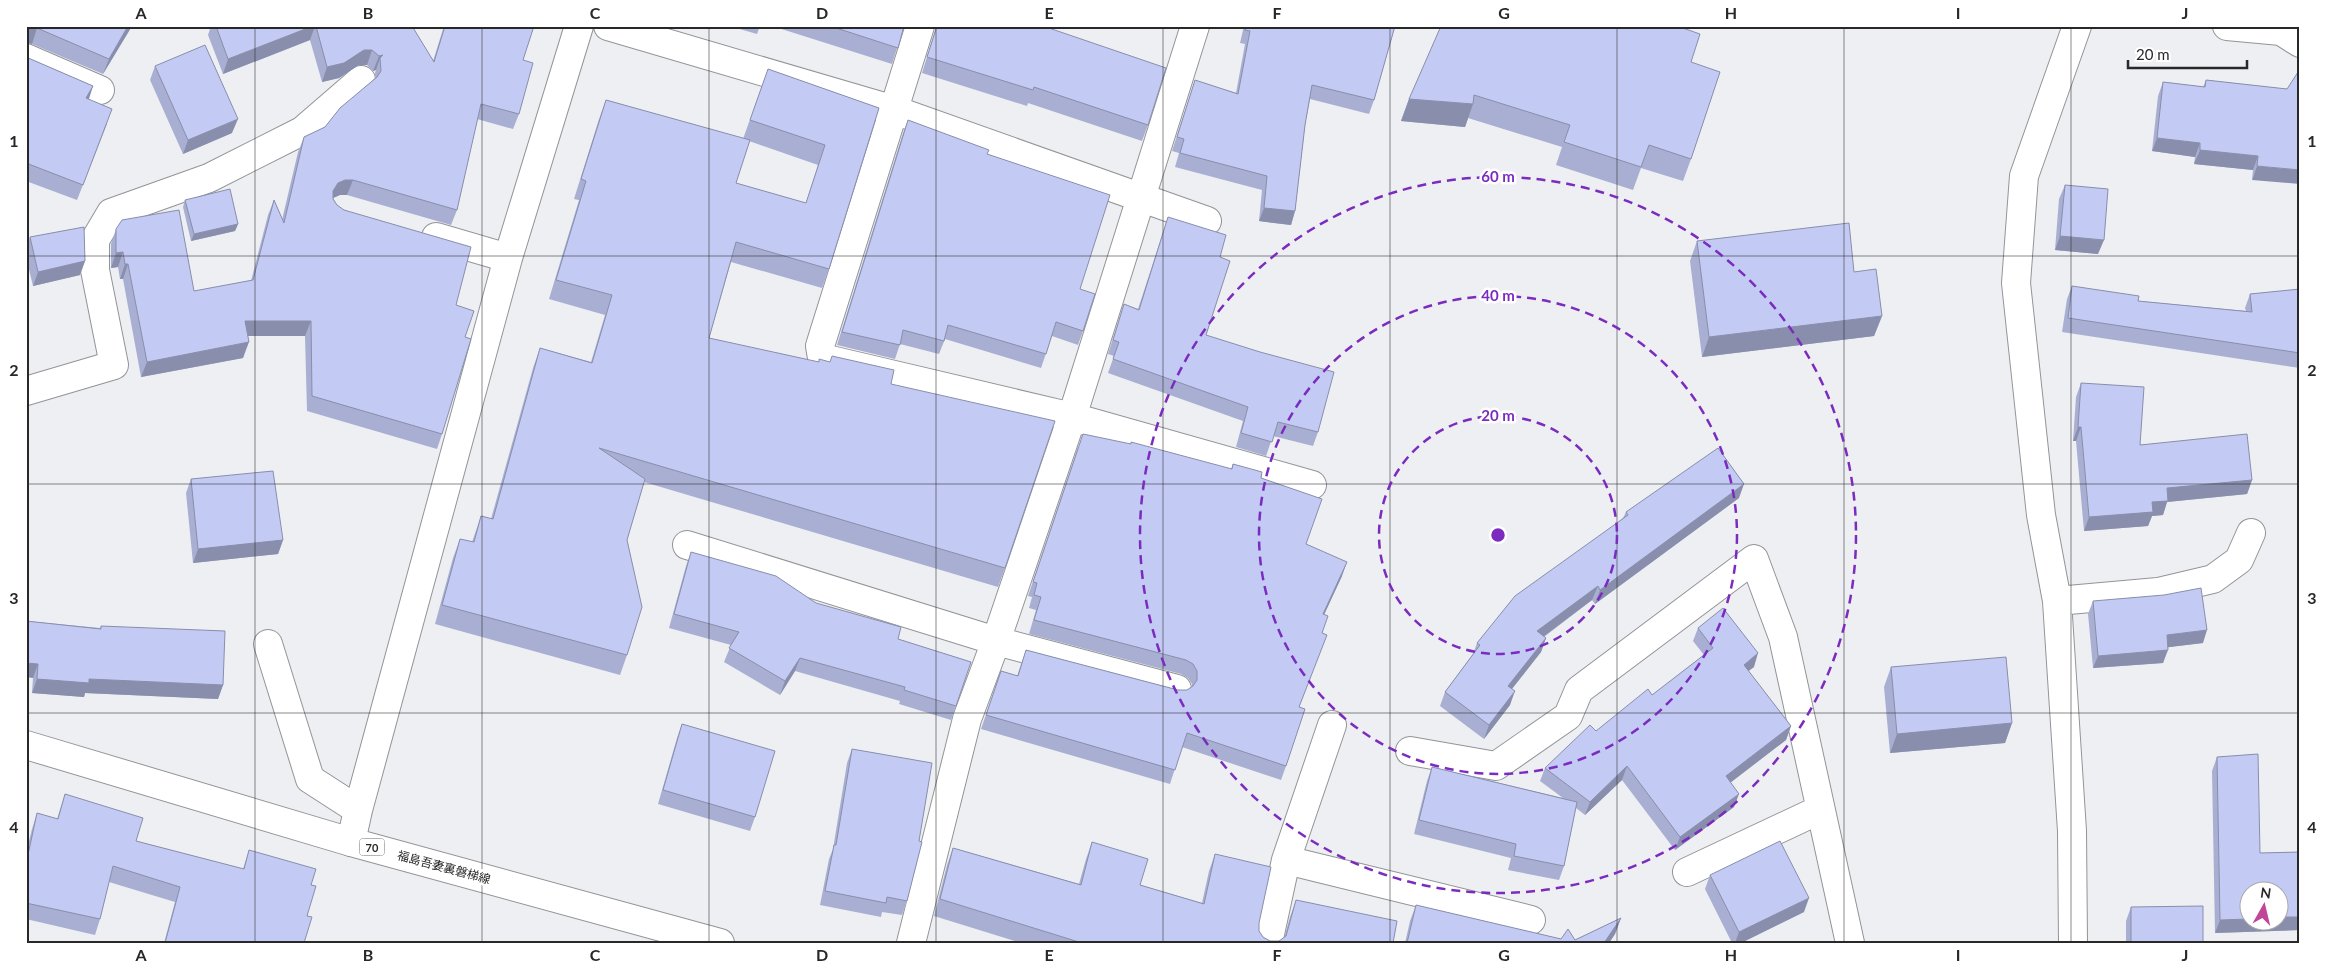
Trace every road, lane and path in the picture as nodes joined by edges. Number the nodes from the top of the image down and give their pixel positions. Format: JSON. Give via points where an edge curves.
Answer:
{"nodes":[{"id":1,"x":578,"y":26,"type":"edge"},
{"id":2,"x":608,"y":26,"type":"edge"},
{"id":3,"x":920,"y":26,"type":"edge"},
{"id":4,"x":1195,"y":26,"type":"edge"},
{"id":5,"x":2077,"y":26,"type":"edge"},
{"id":6,"x":2227,"y":26,"type":"edge"},
{"id":7,"x":2300,"y":43,"type":"edge"},
{"id":8,"x":26,"y":58,"type":"edge"},
{"id":9,"x":361,"y":80,"type":"dead end"},
{"id":10,"x":100,"y":90,"type":"dead end"},
{"id":11,"x":894,"y":110,"type":"junction"},
{"id":12,"x":1141,"y":199,"type":"junction"},
{"id":13,"x":1207,"y":221,"type":"dead end"},
{"id":14,"x":417,"y":232,"type":"edge"},
{"id":15,"x":508,"y":258,"type":"junction"},
{"id":16,"x":26,"y":391,"type":"edge"},
{"id":17,"x":1072,"y":417,"type":"junction"},
{"id":18,"x":1312,"y":485,"type":"dead end"},
{"id":19,"x":2251,"y":533,"type":"dead end"},
{"id":20,"x":687,"y":545,"type":"dead end"},
{"id":21,"x":2057,"y":601,"type":"junction"},
{"id":22,"x":996,"y":641,"type":"junction"},
{"id":23,"x":268,"y":644,"type":"dead end"},
{"id":24,"x":1176,"y":689,"type":"edge"},
{"id":25,"x":1332,"y":724,"type":"dead end"},
{"id":26,"x":26,"y":745,"type":"edge"},
{"id":27,"x":1410,"y":751,"type":"dead end"},
{"id":28,"x":358,"y":810,"type":"junction"},
{"id":29,"x":1820,"y":810,"type":"junction"},
{"id":30,"x":351,"y":842,"type":"junction"},
{"id":31,"x":1286,"y":860,"type":"junction"},
{"id":32,"x":1687,"y":872,"type":"dead end"},
{"id":33,"x":1531,"y":920,"type":"dead end"},
{"id":34,"x":704,"y":941,"type":"edge"},
{"id":35,"x":911,"y":943,"type":"edge"},
{"id":36,"x":1268,"y":943,"type":"edge"},
{"id":37,"x":1850,"y":943,"type":"edge"},
{"id":38,"x":2073,"y":943,"type":"edge"}],
"edges":[{"from":1,"to":15,"type":"street"},
{"from":2,"to":11,"type":"street"},
{"from":3,"to":11,"type":"street"},
{"from":4,"to":12,"type":"street"},
{"from":5,"to":21,"type":"street","via":[[2024,176],[2016,283],[2041,515]]},
{"from":6,"to":7,"type":"street","via":[[2281,31]]},
{"from":8,"to":10,"type":"street"},
{"from":9,"to":16,"type":"street","via":[[302,131],[209,178],[111,213],[95,240],[95,270],[114,365]]},
{"from":11,"to":12,"type":"street"},
{"from":11,"to":17,"type":"street","via":[[820,346],[822,358]]},
{"from":12,"to":13,"type":"street"},
{"from":12,"to":17,"type":"street"},
{"from":14,"to":15,"type":"street"},
{"from":15,"to":28,"type":"street"},
{"from":17,"to":18,"type":"street"},
{"from":17,"to":22,"type":"street"},
{"from":19,"to":21,"type":"street","via":[[2239,560],[2213,579],[2158,592]]},
{"from":20,"to":22,"type":"street"},
{"from":21,"to":38,"type":"street","via":[[2071,821]]},
{"from":22,"to":24,"type":"street"},
{"from":22,"to":35,"type":"street","via":[[967,719]]},
{"from":23,"to":28,"type":"street","via":[[310,779]]},
{"from":25,"to":31,"type":"street"},
{"from":26,"to":30,"type":"street","name":"福島吾妻裏磐梯線","number":"70"},
{"from":27,"to":29,"type":"street","via":[[1496,766],[1568,716],[1579,690],[1754,559],[1783,637]]},
{"from":28,"to":30,"type":"street"},
{"from":29,"to":32,"type":"street"},
{"from":29,"to":37,"type":"street"},
{"from":30,"to":34,"type":"street","name":"福島吾妻裏磐梯線","number":"70"},
{"from":31,"to":33,"type":"street"},
{"from":31,"to":36,"type":"street"}]}
